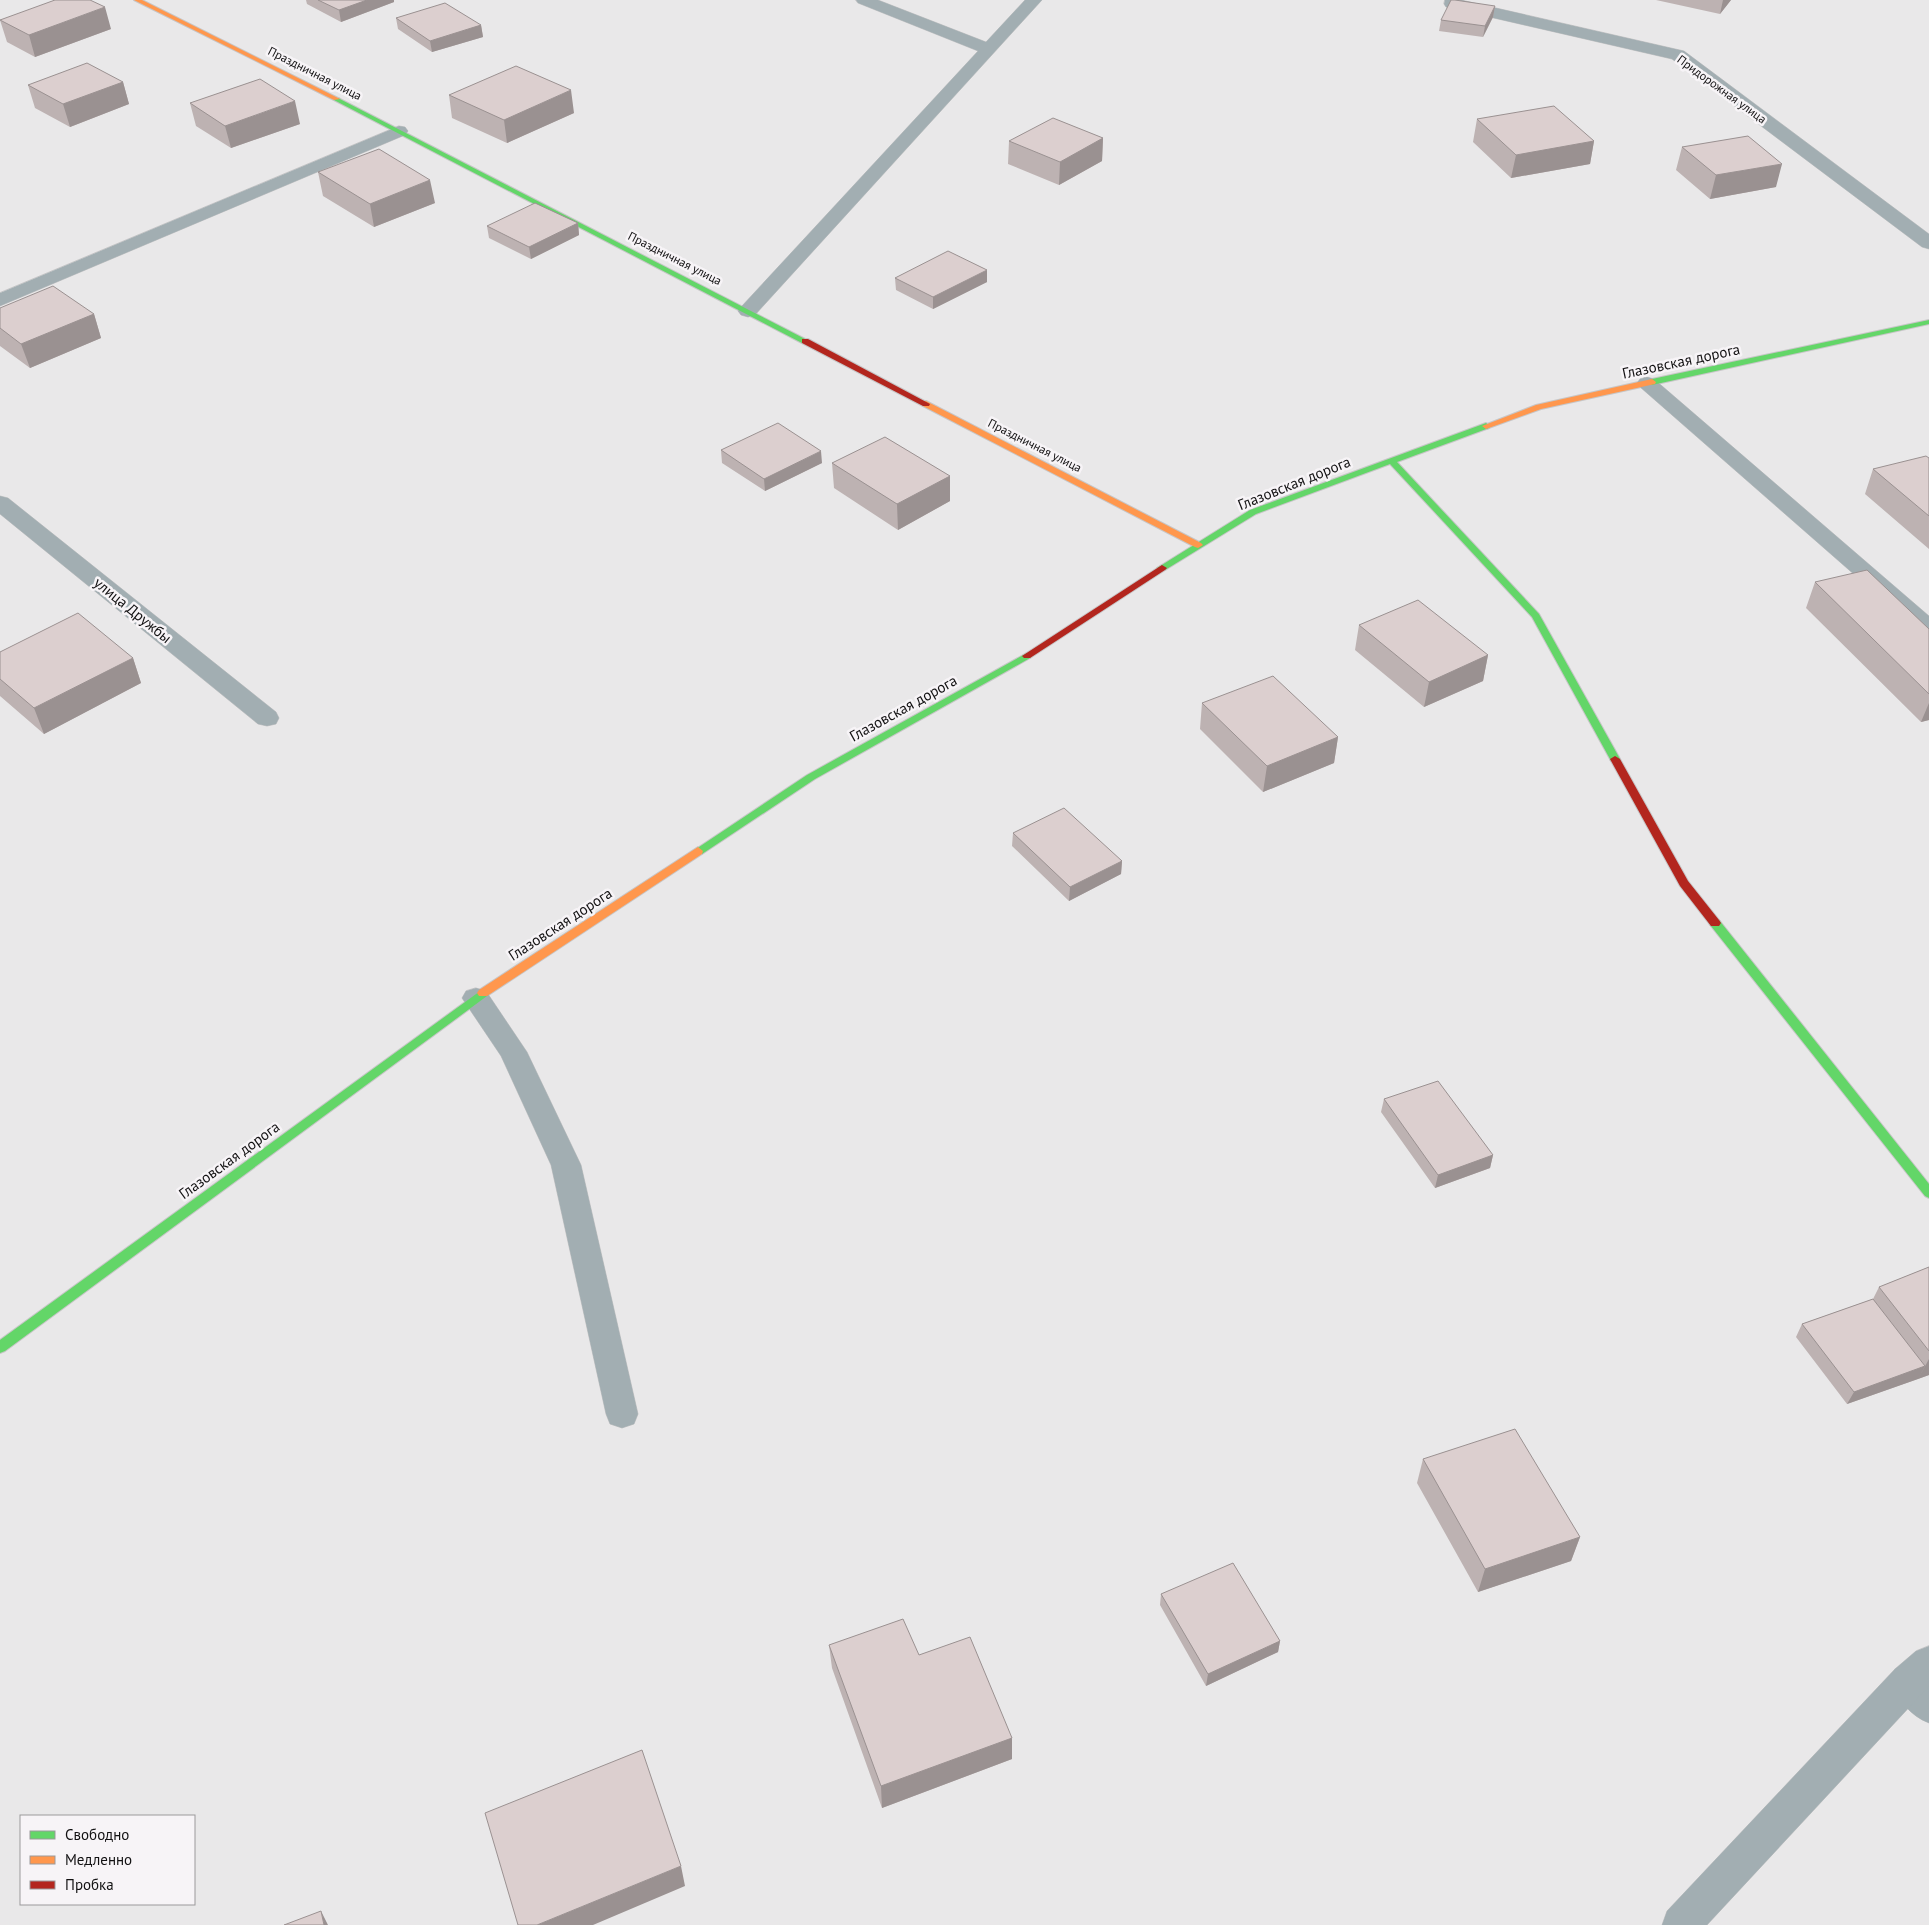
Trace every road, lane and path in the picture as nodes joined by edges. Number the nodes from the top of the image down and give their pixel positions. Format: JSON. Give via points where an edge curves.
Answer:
{"nodes":[{"id":1,"x":137,"y":0,"type":"edge"},
{"id":2,"x":864,"y":0,"type":"edge"},
{"id":3,"x":1034,"y":0,"type":"edge"},
{"id":4,"x":1453,"y":0,"type":"edge"},
{"id":5,"x":988,"y":49,"type":"junction"},
{"id":6,"x":399,"y":131,"type":"junction"},
{"id":7,"x":1929,"y":223,"type":"edge"},
{"id":8,"x":1909,"y":226,"type":"junction"},
{"id":9,"x":1929,"y":243,"type":"edge"},
{"id":10,"x":0,"y":300,"type":"edge"},
{"id":11,"x":748,"y":312,"type":"junction"},
{"id":12,"x":1929,"y":322,"type":"edge"},
{"id":13,"x":1647,"y":384,"type":"junction"},
{"id":14,"x":1392,"y":461,"type":"junction"},
{"id":15,"x":0,"y":503,"type":"edge"},
{"id":16,"x":1198,"y":545,"type":"junction"},
{"id":17,"x":1929,"y":628,"type":"edge"},
{"id":18,"x":266,"y":718,"type":"dead end"},
{"id":19,"x":476,"y":998,"type":"junction"},
{"id":20,"x":1929,"y":1193,"type":"edge"},
{"id":21,"x":0,"y":1347,"type":"edge"},
{"id":22,"x":622,"y":1414,"type":"dead end"},
{"id":23,"x":1922,"y":1683,"type":"edge"},
{"id":24,"x":1681,"y":1925,"type":"edge"}],
"edges":[{"from":1,"to":6,"type":"street","name":"Праздничная улица"},
{"from":2,"to":5,"type":"street"},
{"from":3,"to":5,"type":"street"},
{"from":4,"to":8,"type":"street","name":"Придорожная улица","via":[[1452,4],[1678,55]]},
{"from":5,"to":11,"type":"street"},
{"from":6,"to":10,"type":"street"},
{"from":6,"to":11,"type":"street","name":"Праздничная улица"},
{"from":7,"to":8,"type":"street"},
{"from":8,"to":9,"type":"street","name":"Придорожная улица"},
{"from":11,"to":16,"type":"street","name":"Праздничная улица"},
{"from":12,"to":13,"type":"street","name":"Глазовская дорога"},
{"from":13,"to":14,"type":"street","name":"Глазовская дорога","via":[[1539,407]]},
{"from":13,"to":17,"type":"street"},
{"from":14,"to":16,"type":"street","name":"Глазовская дорога","via":[[1254,512]]},
{"from":14,"to":20,"type":"street","via":[[1536,616],[1684,883]]},
{"from":15,"to":18,"type":"street","name":"улица Дружбы"},
{"from":16,"to":19,"type":"street","name":"Глазовская дорога","via":[[1034,652],[811,776]]},
{"from":19,"to":21,"type":"street","name":"Глазовская дорога"},
{"from":19,"to":22,"type":"street","via":[[513,1052],[566,1165]]},
{"from":23,"to":24,"type":"street"}]}
